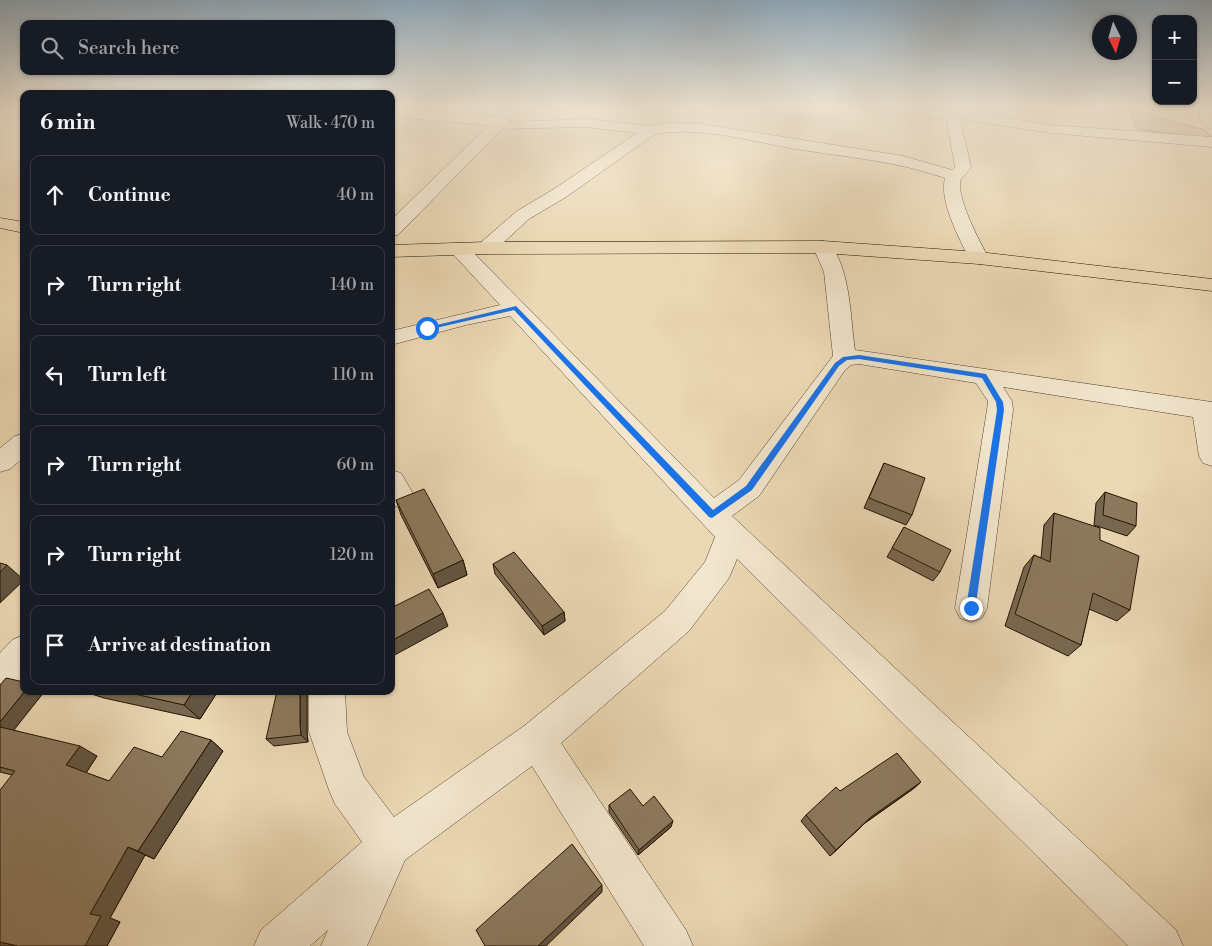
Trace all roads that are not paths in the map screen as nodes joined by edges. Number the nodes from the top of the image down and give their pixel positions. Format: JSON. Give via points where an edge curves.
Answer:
{"nodes":[{"id":1,"x":472,"y":151,"type":"edge"},
{"id":2,"x":620,"y":151,"type":"edge"},
{"id":3,"x":839,"y":151,"type":"edge"},
{"id":4,"x":962,"y":151,"type":"edge"},
{"id":5,"x":954,"y":176,"type":"junction"},
{"id":6,"x":0,"y":223,"type":"edge"},
{"id":7,"x":20,"y":227,"type":"edge"},
{"id":8,"x":395,"y":227,"type":"edge"},
{"id":9,"x":823,"y":247,"type":"junction"},
{"id":10,"x":472,"y":249,"type":"junction"},
{"id":11,"x":395,"y":251,"type":"edge"},
{"id":12,"x":979,"y":258,"type":"junction"},
{"id":13,"x":1212,"y":285,"type":"edge"},
{"id":14,"x":516,"y":308,"type":"junction"},
{"id":15,"x":395,"y":337,"type":"edge"},
{"id":16,"x":845,"y":358,"type":"junction"},
{"id":17,"x":984,"y":376,"type":"junction"},
{"id":18,"x":1208,"y":410,"type":"edge"},
{"id":19,"x":17,"y":444,"type":"edge"},
{"id":20,"x":1212,"y":456,"type":"edge"},
{"id":21,"x":0,"y":462,"type":"edge"},
{"id":22,"x":721,"y":524,"type":"junction"},
{"id":23,"x":971,"y":608,"type":"dead end"},
{"id":24,"x":20,"y":656,"type":"edge"},
{"id":25,"x":0,"y":678,"type":"edge"},
{"id":26,"x":327,"y":695,"type":"edge"},
{"id":27,"x":537,"y":740,"type":"junction"},
{"id":28,"x":390,"y":845,"type":"junction"},
{"id":29,"x":277,"y":946,"type":"edge"},
{"id":30,"x":344,"y":946,"type":"edge"},
{"id":31,"x":670,"y":946,"type":"edge"},
{"id":32,"x":1160,"y":946,"type":"edge"}],
"edges":[{"from":1,"to":8,"type":"street"},
{"from":2,"to":10,"type":"street"},
{"from":3,"to":5,"type":"street","via":[[920,164]]},
{"from":4,"to":5,"type":"street","via":[[963,167]]},
{"from":5,"to":12,"type":"street","via":[[951,185],[967,235]]},
{"from":6,"to":7,"type":"main road"},
{"from":9,"to":10,"type":"main road"},
{"from":9,"to":12,"type":"main road"},
{"from":9,"to":16,"type":"street","via":[[834,272]]},
{"from":10,"to":11,"type":"main road"},
{"from":10,"to":14,"type":"street"},
{"from":12,"to":13,"type":"main road"},
{"from":14,"to":15,"type":"street"},
{"from":14,"to":22,"type":"street"},
{"from":16,"to":17,"type":"street","via":[[859,357]]},
{"from":16,"to":22,"type":"street","via":[[837,364]]},
{"from":17,"to":18,"type":"street"},
{"from":17,"to":23,"type":"street","via":[[1000,402],[1000,410]]},
{"from":18,"to":20,"type":"street"},
{"from":19,"to":21,"type":"street"},
{"from":22,"to":27,"type":"street","via":[[718,569],[677,621]]},
{"from":22,"to":32,"type":"street"},
{"from":24,"to":25,"type":"street"},
{"from":26,"to":28,"type":"street","via":[[328,732],[349,790]]},
{"from":27,"to":28,"type":"street"},
{"from":27,"to":31,"type":"street"},
{"from":28,"to":29,"type":"street"},
{"from":28,"to":30,"type":"street"}]}
